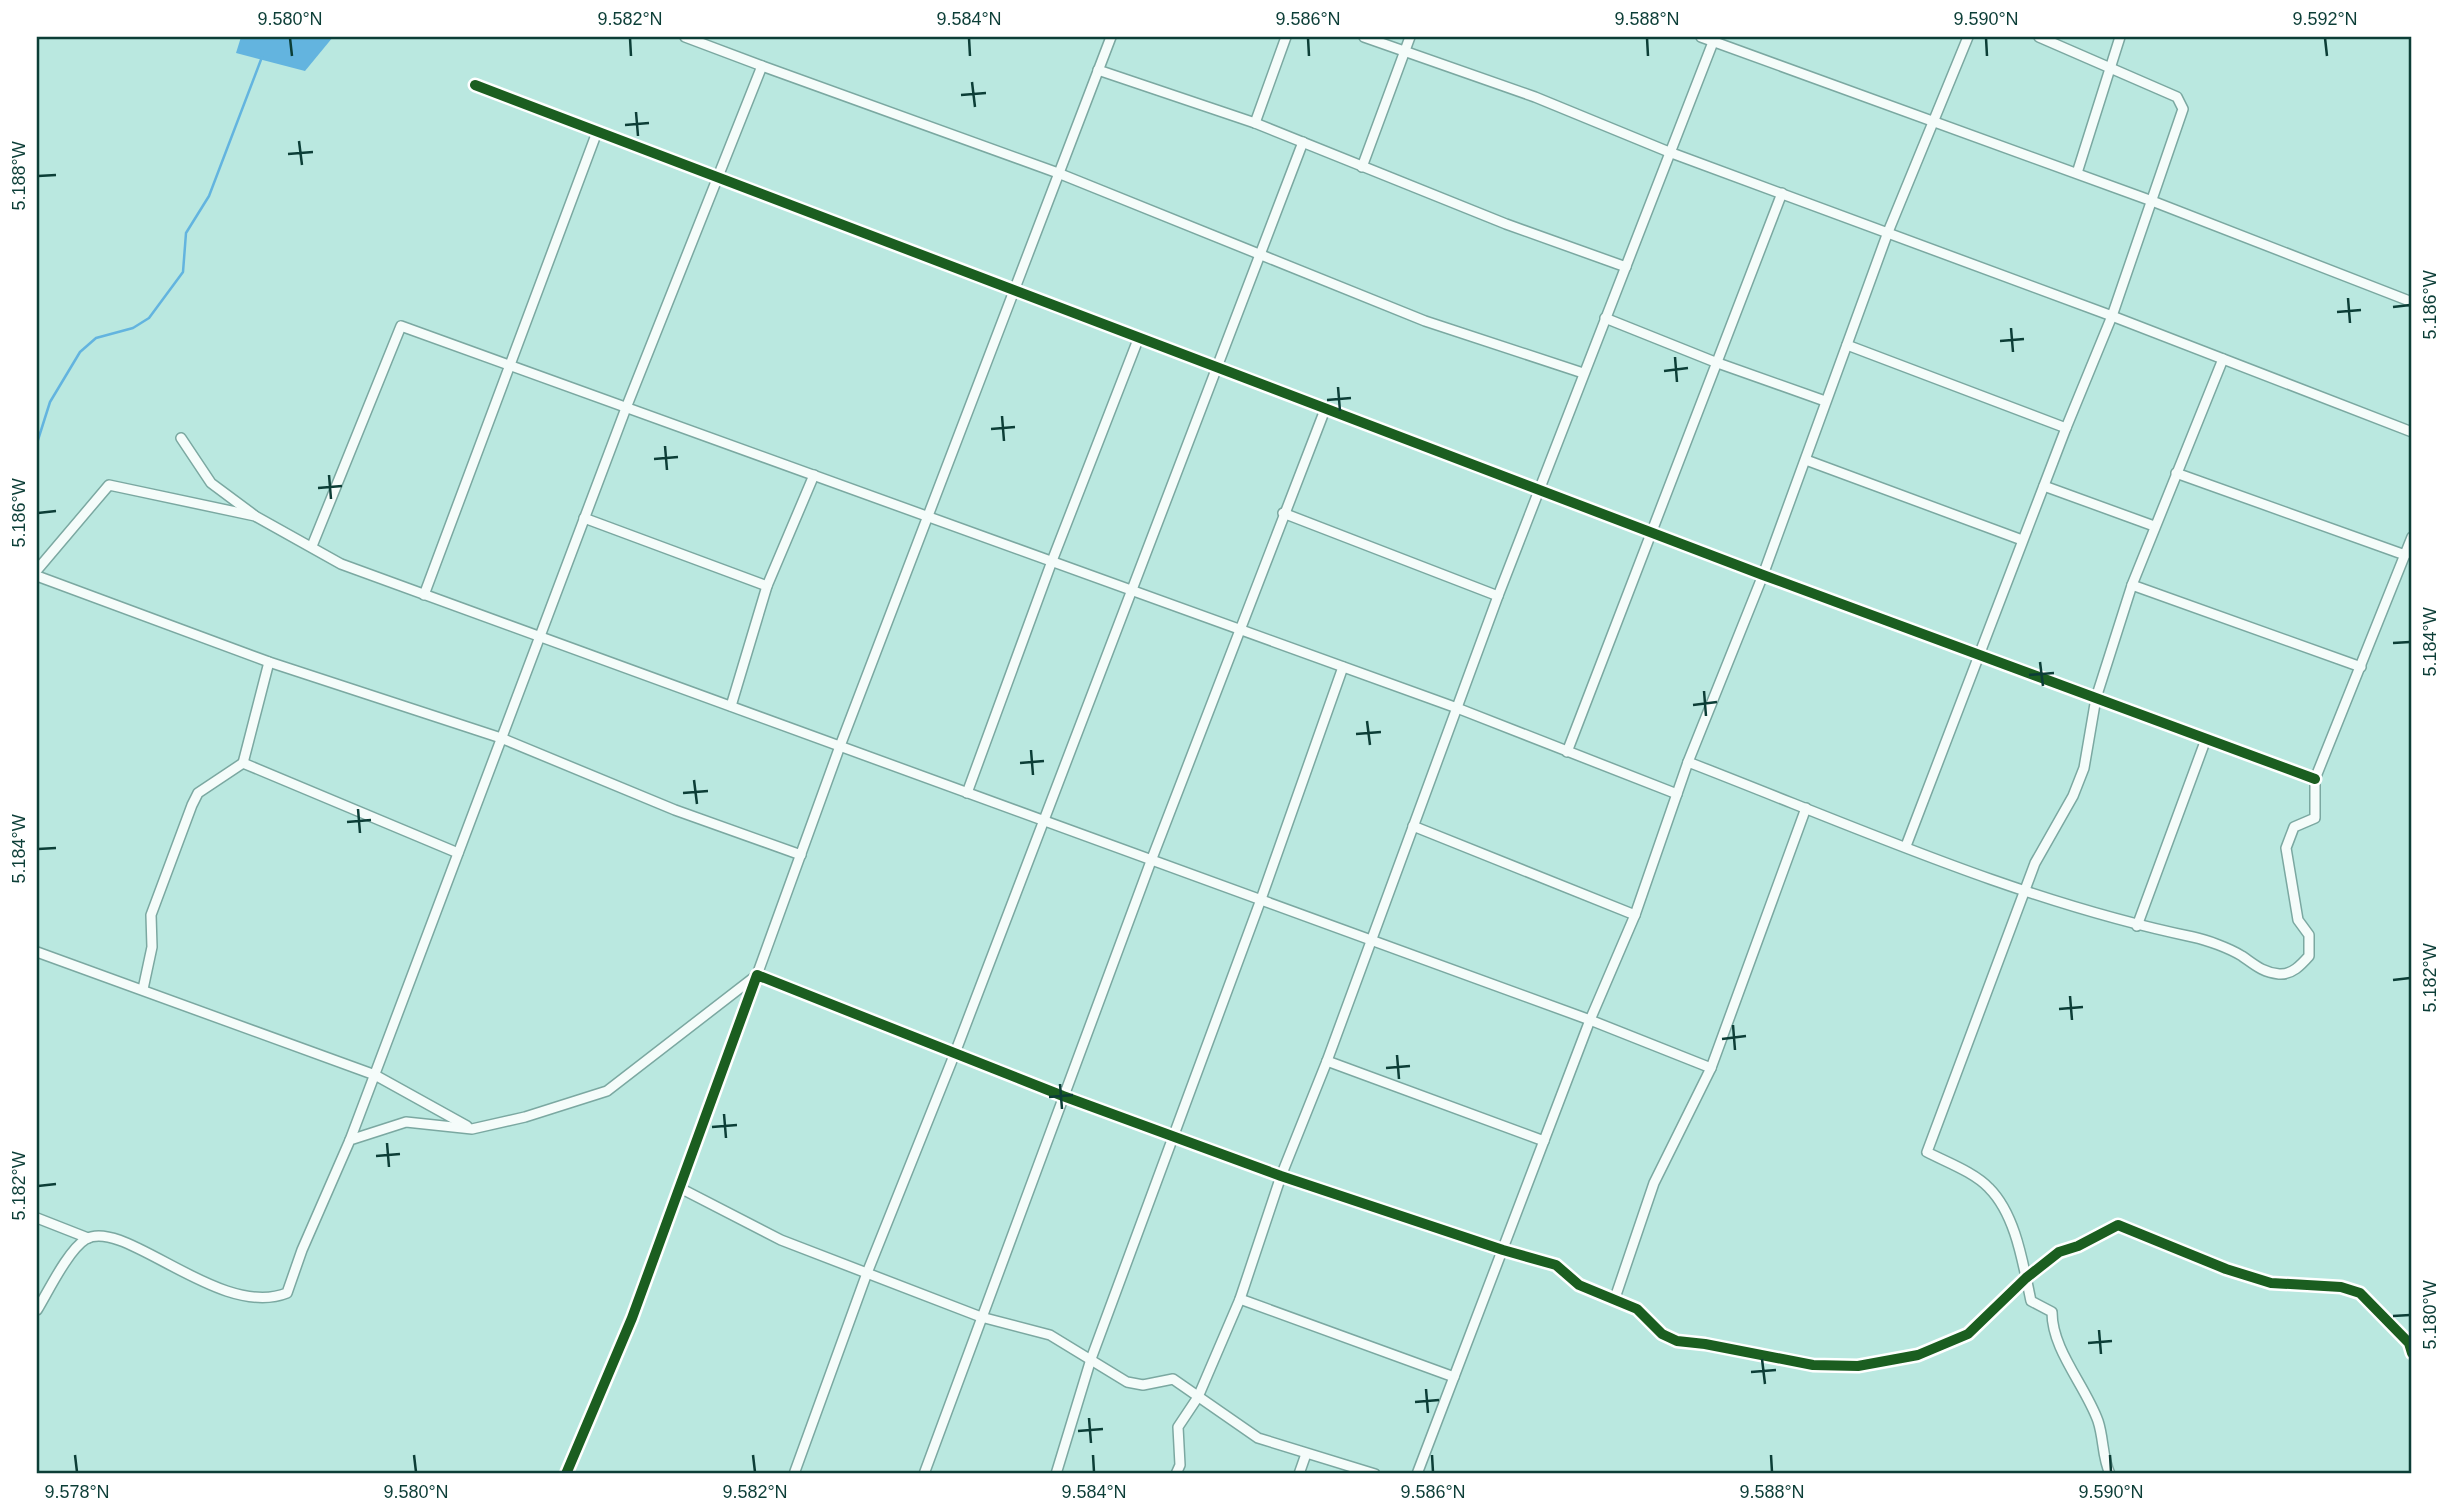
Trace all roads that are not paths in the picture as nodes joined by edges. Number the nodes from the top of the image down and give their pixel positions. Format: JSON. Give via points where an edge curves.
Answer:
{"nodes":[{"id":1,"x":685,"y":37,"type":"edge"},
{"id":2,"x":1111,"y":37,"type":"edge"},
{"id":3,"x":1286,"y":37,"type":"edge"},
{"id":4,"x":1364,"y":37,"type":"edge"},
{"id":5,"x":1410,"y":37,"type":"edge"},
{"id":6,"x":1701,"y":37,"type":"edge"},
{"id":7,"x":1968,"y":37,"type":"edge"},
{"id":8,"x":2039,"y":37,"type":"edge"},
{"id":9,"x":2120,"y":37,"type":"edge"},
{"id":10,"x":1714,"y":39,"type":"edge"},
{"id":11,"x":1405,"y":51,"type":"junction"},
{"id":12,"x":762,"y":66,"type":"junction"},
{"id":13,"x":2110,"y":66,"type":"junction"},
{"id":14,"x":1098,"y":70,"type":"junction"},
{"id":15,"x":475,"y":85,"type":"dead end"},
{"id":16,"x":1933,"y":121,"type":"junction"},
{"id":17,"x":1255,"y":123,"type":"junction"},
{"id":18,"x":597,"y":132,"type":"junction"},
{"id":19,"x":1303,"y":142,"type":"junction"},
{"id":20,"x":1669,"y":152,"type":"junction"},
{"id":21,"x":1362,"y":167,"type":"junction"},
{"id":22,"x":1058,"y":173,"type":"junction"},
{"id":23,"x":2077,"y":173,"type":"junction"},
{"id":24,"x":717,"y":178,"type":"junction"},
{"id":25,"x":1782,"y":193,"type":"junction"},
{"id":26,"x":2152,"y":201,"type":"junction"},
{"id":27,"x":1888,"y":232,"type":"junction"},
{"id":28,"x":1259,"y":253,"type":"junction"},
{"id":29,"x":1626,"y":267,"type":"junction"},
{"id":30,"x":1016,"y":289,"type":"junction"},
{"id":31,"x":2412,"y":302,"type":"edge"},
{"id":32,"x":2112,"y":316,"type":"junction"},
{"id":33,"x":1605,"y":318,"type":"junction"},
{"id":34,"x":1139,"y":337,"type":"junction"},
{"id":35,"x":1847,"y":345,"type":"junction"},
{"id":36,"x":2223,"y":359,"type":"junction"},
{"id":37,"x":1715,"y":362,"type":"junction"},
{"id":38,"x":509,"y":364,"type":"junction"},
{"id":39,"x":1218,"y":368,"type":"junction"},
{"id":40,"x":1583,"y":373,"type":"junction"},
{"id":41,"x":1825,"y":401,"type":"junction"},
{"id":42,"x":1326,"y":407,"type":"junction"},
{"id":43,"x":626,"y":408,"type":"junction"},
{"id":44,"x":2066,"y":428,"type":"junction"},
{"id":45,"x":2412,"y":432,"type":"edge"},
{"id":46,"x":181,"y":438,"type":"dead end"},
{"id":47,"x":1806,"y":460,"type":"junction"},
{"id":48,"x":2176,"y":473,"type":"junction"},
{"id":49,"x":814,"y":474,"type":"junction"},
{"id":50,"x":2044,"y":486,"type":"junction"},
{"id":51,"x":1540,"y":489,"type":"junction"},
{"id":52,"x":1283,"y":513,"type":"junction"},
{"id":53,"x":927,"y":515,"type":"junction"},
{"id":54,"x":255,"y":516,"type":"junction"},
{"id":55,"x":584,"y":518,"type":"junction"},
{"id":56,"x":2154,"y":526,"type":"junction"},
{"id":57,"x":1651,"y":532,"type":"junction"},
{"id":58,"x":2412,"y":537,"type":"edge"},
{"id":59,"x":2022,"y":540,"type":"junction"},
{"id":60,"x":312,"y":546,"type":"junction"},
{"id":61,"x":2405,"y":555,"type":"junction"},
{"id":62,"x":1052,"y":561,"type":"junction"},
{"id":63,"x":37,"y":570,"type":"edge"},
{"id":64,"x":1763,"y":575,"type":"junction"},
{"id":65,"x":37,"y":576,"type":"edge"},
{"id":66,"x":2132,"y":585,"type":"junction"},
{"id":67,"x":767,"y":586,"type":"junction"},
{"id":68,"x":1133,"y":590,"type":"junction"},
{"id":69,"x":424,"y":595,"type":"junction"},
{"id":70,"x":1498,"y":596,"type":"junction"},
{"id":71,"x":1240,"y":629,"type":"junction"},
{"id":72,"x":539,"y":636,"type":"junction"},
{"id":73,"x":1981,"y":656,"type":"junction"},
{"id":74,"x":269,"y":662,"type":"junction"},
{"id":75,"x":1343,"y":667,"type":"junction"},
{"id":76,"x":2361,"y":667,"type":"junction"},
{"id":77,"x":2096,"y":698,"type":"junction"},
{"id":78,"x":731,"y":706,"type":"junction"},
{"id":79,"x":1457,"y":708,"type":"junction"},
{"id":80,"x":501,"y":738,"type":"junction"},
{"id":81,"x":2206,"y":739,"type":"junction"},
{"id":82,"x":840,"y":746,"type":"junction"},
{"id":83,"x":1567,"y":752,"type":"junction"},
{"id":84,"x":1688,"y":762,"type":"junction"},
{"id":85,"x":243,"y":763,"type":"junction"},
{"id":86,"x":2315,"y":779,"type":"junction"},
{"id":87,"x":968,"y":793,"type":"junction"},
{"id":88,"x":1677,"y":794,"type":"junction"},
{"id":89,"x":1806,"y":807,"type":"junction"},
{"id":90,"x":1044,"y":821,"type":"junction"},
{"id":91,"x":1413,"y":826,"type":"junction"},
{"id":92,"x":1906,"y":846,"type":"junction"},
{"id":93,"x":458,"y":853,"type":"junction"},
{"id":94,"x":801,"y":855,"type":"junction"},
{"id":95,"x":1152,"y":861,"type":"junction"},
{"id":96,"x":2024,"y":892,"type":"junction"},
{"id":97,"x":1260,"y":902,"type":"junction"},
{"id":98,"x":1635,"y":915,"type":"junction"},
{"id":99,"x":2137,"y":926,"type":"junction"},
{"id":100,"x":1371,"y":943,"type":"junction"},
{"id":101,"x":37,"y":953,"type":"edge"},
{"id":102,"x":757,"y":975,"type":"junction"},
{"id":103,"x":143,"y":989,"type":"junction"},
{"id":104,"x":1590,"y":1020,"type":"junction"},
{"id":105,"x":955,"y":1053,"type":"junction"},
{"id":106,"x":1326,"y":1062,"type":"junction"},
{"id":107,"x":1711,"y":1068,"type":"junction"},
{"id":108,"x":375,"y":1075,"type":"junction"},
{"id":109,"x":1063,"y":1096,"type":"junction"},
{"id":110,"x":472,"y":1129,"type":"junction"},
{"id":111,"x":1172,"y":1135,"type":"junction"},
{"id":112,"x":350,"y":1140,"type":"junction"},
{"id":113,"x":1544,"y":1141,"type":"junction"},
{"id":114,"x":1281,"y":1175,"type":"junction"},
{"id":115,"x":680,"y":1188,"type":"junction"},
{"id":116,"x":37,"y":1218,"type":"edge"},
{"id":117,"x":88,"y":1238,"type":"junction"},
{"id":118,"x":1503,"y":1250,"type":"junction"},
{"id":119,"x":867,"y":1273,"type":"junction"},
{"id":120,"x":2026,"y":1278,"type":"junction"},
{"id":121,"x":1615,"y":1298,"type":"junction"},
{"id":122,"x":1240,"y":1299,"type":"junction"},
{"id":123,"x":37,"y":1310,"type":"edge"},
{"id":124,"x":981,"y":1317,"type":"junction"},
{"id":125,"x":2412,"y":1353,"type":"edge"},
{"id":126,"x":1091,"y":1359,"type":"junction"},
{"id":127,"x":1454,"y":1377,"type":"junction"},
{"id":128,"x":1198,"y":1397,"type":"junction"},
{"id":129,"x":1306,"y":1454,"type":"junction"},
{"id":130,"x":566,"y":1474,"type":"edge"},
{"id":131,"x":794,"y":1474,"type":"edge"},
{"id":132,"x":924,"y":1474,"type":"edge"},
{"id":133,"x":1056,"y":1474,"type":"edge"},
{"id":134,"x":1176,"y":1474,"type":"edge"},
{"id":135,"x":1299,"y":1474,"type":"edge"},
{"id":136,"x":1376,"y":1474,"type":"edge"},
{"id":137,"x":1417,"y":1474,"type":"edge"},
{"id":138,"x":2110,"y":1474,"type":"edge"}],
"edges":[{"from":1,"to":12,"type":"street"},
{"from":2,"to":14,"type":"street"},
{"from":3,"to":17,"type":"street"},
{"from":4,"to":11,"type":"street"},
{"from":5,"to":11,"type":"street"},
{"from":6,"to":10,"type":"street"},
{"from":7,"to":16,"type":"street"},
{"from":8,"to":13,"type":"street"},
{"from":9,"to":13,"type":"street"},
{"from":10,"to":16,"type":"street"},
{"from":10,"to":20,"type":"street"},
{"from":11,"to":20,"type":"street"},
{"from":11,"to":21,"type":"street"},
{"from":12,"to":22,"type":"street"},
{"from":12,"to":24,"type":"street"},
{"from":13,"to":23,"type":"street"},
{"from":13,"to":26,"type":"street","via":[[2182,102]]},
{"from":14,"to":17,"type":"street"},
{"from":14,"to":22,"type":"street"},
{"from":15,"to":18,"type":"street"},
{"from":16,"to":23,"type":"street"},
{"from":16,"to":27,"type":"street"},
{"from":17,"to":19,"type":"street"},
{"from":18,"to":24,"type":"street"},
{"from":18,"to":38,"type":"street"},
{"from":19,"to":21,"type":"street"},
{"from":19,"to":28,"type":"street"},
{"from":20,"to":25,"type":"street"},
{"from":20,"to":29,"type":"street"},
{"from":21,"to":29,"type":"street"},
{"from":22,"to":28,"type":"street"},
{"from":22,"to":30,"type":"street"},
{"from":23,"to":26,"type":"street"},
{"from":24,"to":30,"type":"street"},
{"from":24,"to":43,"type":"street"},
{"from":25,"to":27,"type":"street"},
{"from":25,"to":37,"type":"street"},
{"from":26,"to":31,"type":"street"},
{"from":26,"to":32,"type":"street"},
{"from":27,"to":32,"type":"street"},
{"from":27,"to":35,"type":"street"},
{"from":28,"to":39,"type":"street"},
{"from":28,"to":40,"type":"street","via":[[1424,321]]},
{"from":29,"to":33,"type":"street"},
{"from":30,"to":34,"type":"street"},
{"from":30,"to":53,"type":"street"},
{"from":32,"to":36,"type":"street"},
{"from":32,"to":44,"type":"street"},
{"from":33,"to":37,"type":"street"},
{"from":33,"to":40,"type":"street"},
{"from":34,"to":39,"type":"street"},
{"from":34,"to":62,"type":"street"},
{"from":35,"to":41,"type":"street"},
{"from":35,"to":44,"type":"street"},
{"from":36,"to":45,"type":"street"},
{"from":36,"to":48,"type":"street"},
{"from":37,"to":41,"type":"street"},
{"from":37,"to":57,"type":"street"},
{"from":38,"to":43,"type":"street"},
{"from":38,"to":60,"type":"street","via":[[401,326]]},
{"from":38,"to":69,"type":"street"},
{"from":39,"to":42,"type":"street"},
{"from":39,"to":68,"type":"street"},
{"from":40,"to":51,"type":"street"},
{"from":41,"to":47,"type":"street"},
{"from":42,"to":51,"type":"street"},
{"from":42,"to":52,"type":"street"},
{"from":43,"to":49,"type":"street"},
{"from":43,"to":55,"type":"street"},
{"from":44,"to":50,"type":"street"},
{"from":46,"to":54,"type":"street","via":[[211,483]]},
{"from":47,"to":59,"type":"street"},
{"from":47,"to":64,"type":"street"},
{"from":48,"to":56,"type":"street"},
{"from":48,"to":61,"type":"street"},
{"from":49,"to":53,"type":"street"},
{"from":49,"to":67,"type":"street"},
{"from":50,"to":56,"type":"street"},
{"from":50,"to":59,"type":"street"},
{"from":51,"to":57,"type":"street"},
{"from":51,"to":70,"type":"street"},
{"from":52,"to":70,"type":"street"},
{"from":52,"to":71,"type":"street"},
{"from":53,"to":62,"type":"street"},
{"from":53,"to":82,"type":"street"},
{"from":54,"to":60,"type":"street"},
{"from":54,"to":63,"type":"street","via":[[109,485]]},
{"from":55,"to":67,"type":"street"},
{"from":55,"to":72,"type":"street"},
{"from":56,"to":66,"type":"street"},
{"from":57,"to":64,"type":"street"},
{"from":57,"to":83,"type":"street"},
{"from":58,"to":61,"type":"street"},
{"from":59,"to":73,"type":"street"},
{"from":60,"to":69,"type":"street","via":[[341,565]]},
{"from":61,"to":76,"type":"street"},
{"from":62,"to":68,"type":"street"},
{"from":62,"to":87,"type":"street"},
{"from":64,"to":73,"type":"street"},
{"from":64,"to":84,"type":"street"},
{"from":65,"to":74,"type":"street"},
{"from":66,"to":76,"type":"street"},
{"from":66,"to":77,"type":"street"},
{"from":67,"to":78,"type":"street"},
{"from":68,"to":71,"type":"street"},
{"from":68,"to":90,"type":"street"},
{"from":69,"to":72,"type":"street"},
{"from":70,"to":79,"type":"street"},
{"from":71,"to":75,"type":"street"},
{"from":71,"to":95,"type":"street"},
{"from":72,"to":78,"type":"street"},
{"from":72,"to":80,"type":"street"},
{"from":73,"to":77,"type":"street"},
{"from":73,"to":92,"type":"street"},
{"from":74,"to":80,"type":"street"},
{"from":74,"to":85,"type":"street"},
{"from":75,"to":79,"type":"street"},
{"from":75,"to":97,"type":"street"},
{"from":76,"to":86,"type":"street"},
{"from":77,"to":81,"type":"street"},
{"from":77,"to":96,"type":"street","via":[[2084,768]]},
{"from":78,"to":82,"type":"street"},
{"from":79,"to":83,"type":"street"},
{"from":79,"to":91,"type":"street"},
{"from":80,"to":93,"type":"street"},
{"from":80,"to":94,"type":"street","via":[[675,810]]},
{"from":81,"to":86,"type":"street"},
{"from":81,"to":99,"type":"street"},
{"from":82,"to":87,"type":"street"},
{"from":82,"to":94,"type":"street"},
{"from":83,"to":88,"type":"street"},
{"from":84,"to":88,"type":"street"},
{"from":84,"to":89,"type":"street"},
{"from":85,"to":93,"type":"street"},
{"from":85,"to":103,"type":"street","via":[[198,793],[192,805],[151,915],[152,947]]},
{"from":86,"to":99,"type":"street","via":[[2315,818],[2294,827],[2286,849],[2298,920],[2309,936],[2309,956],[2297,969],[2283,975],[2259,970],[2240,955],[2194,937]]},
{"from":87,"to":90,"type":"street"},
{"from":88,"to":98,"type":"street"},
{"from":89,"to":92,"type":"street"},
{"from":89,"to":107,"type":"street"},
{"from":90,"to":95,"type":"street"},
{"from":90,"to":105,"type":"street"},
{"from":91,"to":98,"type":"street"},
{"from":91,"to":100,"type":"street"},
{"from":92,"to":96,"type":"street"},
{"from":93,"to":108,"type":"street"},
{"from":94,"to":102,"type":"street"},
{"from":95,"to":97,"type":"street"},
{"from":95,"to":109,"type":"street"},
{"from":96,"to":99,"type":"street"},
{"from":96,"to":120,"type":"street","via":[[1927,1152],[1988,1185],[2009,1219]]},
{"from":97,"to":100,"type":"street"},
{"from":97,"to":111,"type":"street"},
{"from":98,"to":104,"type":"street"},
{"from":100,"to":104,"type":"street"},
{"from":100,"to":106,"type":"street"},
{"from":101,"to":103,"type":"street"},
{"from":102,"to":105,"type":"street"},
{"from":102,"to":110,"type":"street","via":[[607,1091]]},
{"from":102,"to":115,"type":"street"},
{"from":103,"to":108,"type":"street"},
{"from":104,"to":107,"type":"street"},
{"from":104,"to":113,"type":"street"},
{"from":105,"to":109,"type":"street"},
{"from":105,"to":119,"type":"street"},
{"from":106,"to":113,"type":"street"},
{"from":106,"to":114,"type":"street"},
{"from":107,"to":121,"type":"street","via":[[1654,1183]]},
{"from":108,"to":110,"type":"street"},
{"from":108,"to":112,"type":"street"},
{"from":109,"to":111,"type":"street"},
{"from":109,"to":124,"type":"street"},
{"from":110,"to":112,"type":"street","via":[[406,1122]]},
{"from":111,"to":114,"type":"street"},
{"from":111,"to":126,"type":"street"},
{"from":112,"to":117,"type":"street","via":[[287,1293],[271,1300],[224,1292],[165,1265],[124,1239]]},
{"from":113,"to":118,"type":"street"},
{"from":114,"to":118,"type":"street"},
{"from":114,"to":122,"type":"street"},
{"from":115,"to":119,"type":"street","via":[[781,1240]]},
{"from":115,"to":130,"type":"street","via":[[632,1318]]},
{"from":116,"to":117,"type":"street"},
{"from":117,"to":123,"type":"street","via":[[78,1246]]},
{"from":118,"to":121,"type":"street","via":[[1556,1265],[1579,1285]]},
{"from":118,"to":127,"type":"street"},
{"from":119,"to":124,"type":"street"},
{"from":119,"to":131,"type":"street"},
{"from":120,"to":121,"type":"street","via":[[1981,1324],[1948,1345],[1858,1366],[1813,1365],[1705,1343],[1677,1342],[1661,1334],[1637,1309]]},
{"from":120,"to":125,"type":"street","via":[[2059,1252],[2118,1225],[2271,1283],[2341,1287],[2360,1293],[2388,1318]]},
{"from":120,"to":138,"type":"street","via":[[2031,1301],[2052,1312],[2052,1330],[2099,1424]]},
{"from":122,"to":127,"type":"street"},
{"from":122,"to":128,"type":"street"},
{"from":124,"to":126,"type":"street","via":[[1050,1335]]},
{"from":124,"to":132,"type":"street"},
{"from":126,"to":128,"type":"street","via":[[1127,1382],[1143,1385],[1173,1379]]},
{"from":126,"to":133,"type":"street"},
{"from":127,"to":137,"type":"street"},
{"from":128,"to":129,"type":"street","via":[[1258,1438]]},
{"from":128,"to":134,"type":"street","via":[[1178,1427],[1180,1465]]},
{"from":129,"to":135,"type":"street"},
{"from":129,"to":136,"type":"street"}]}
